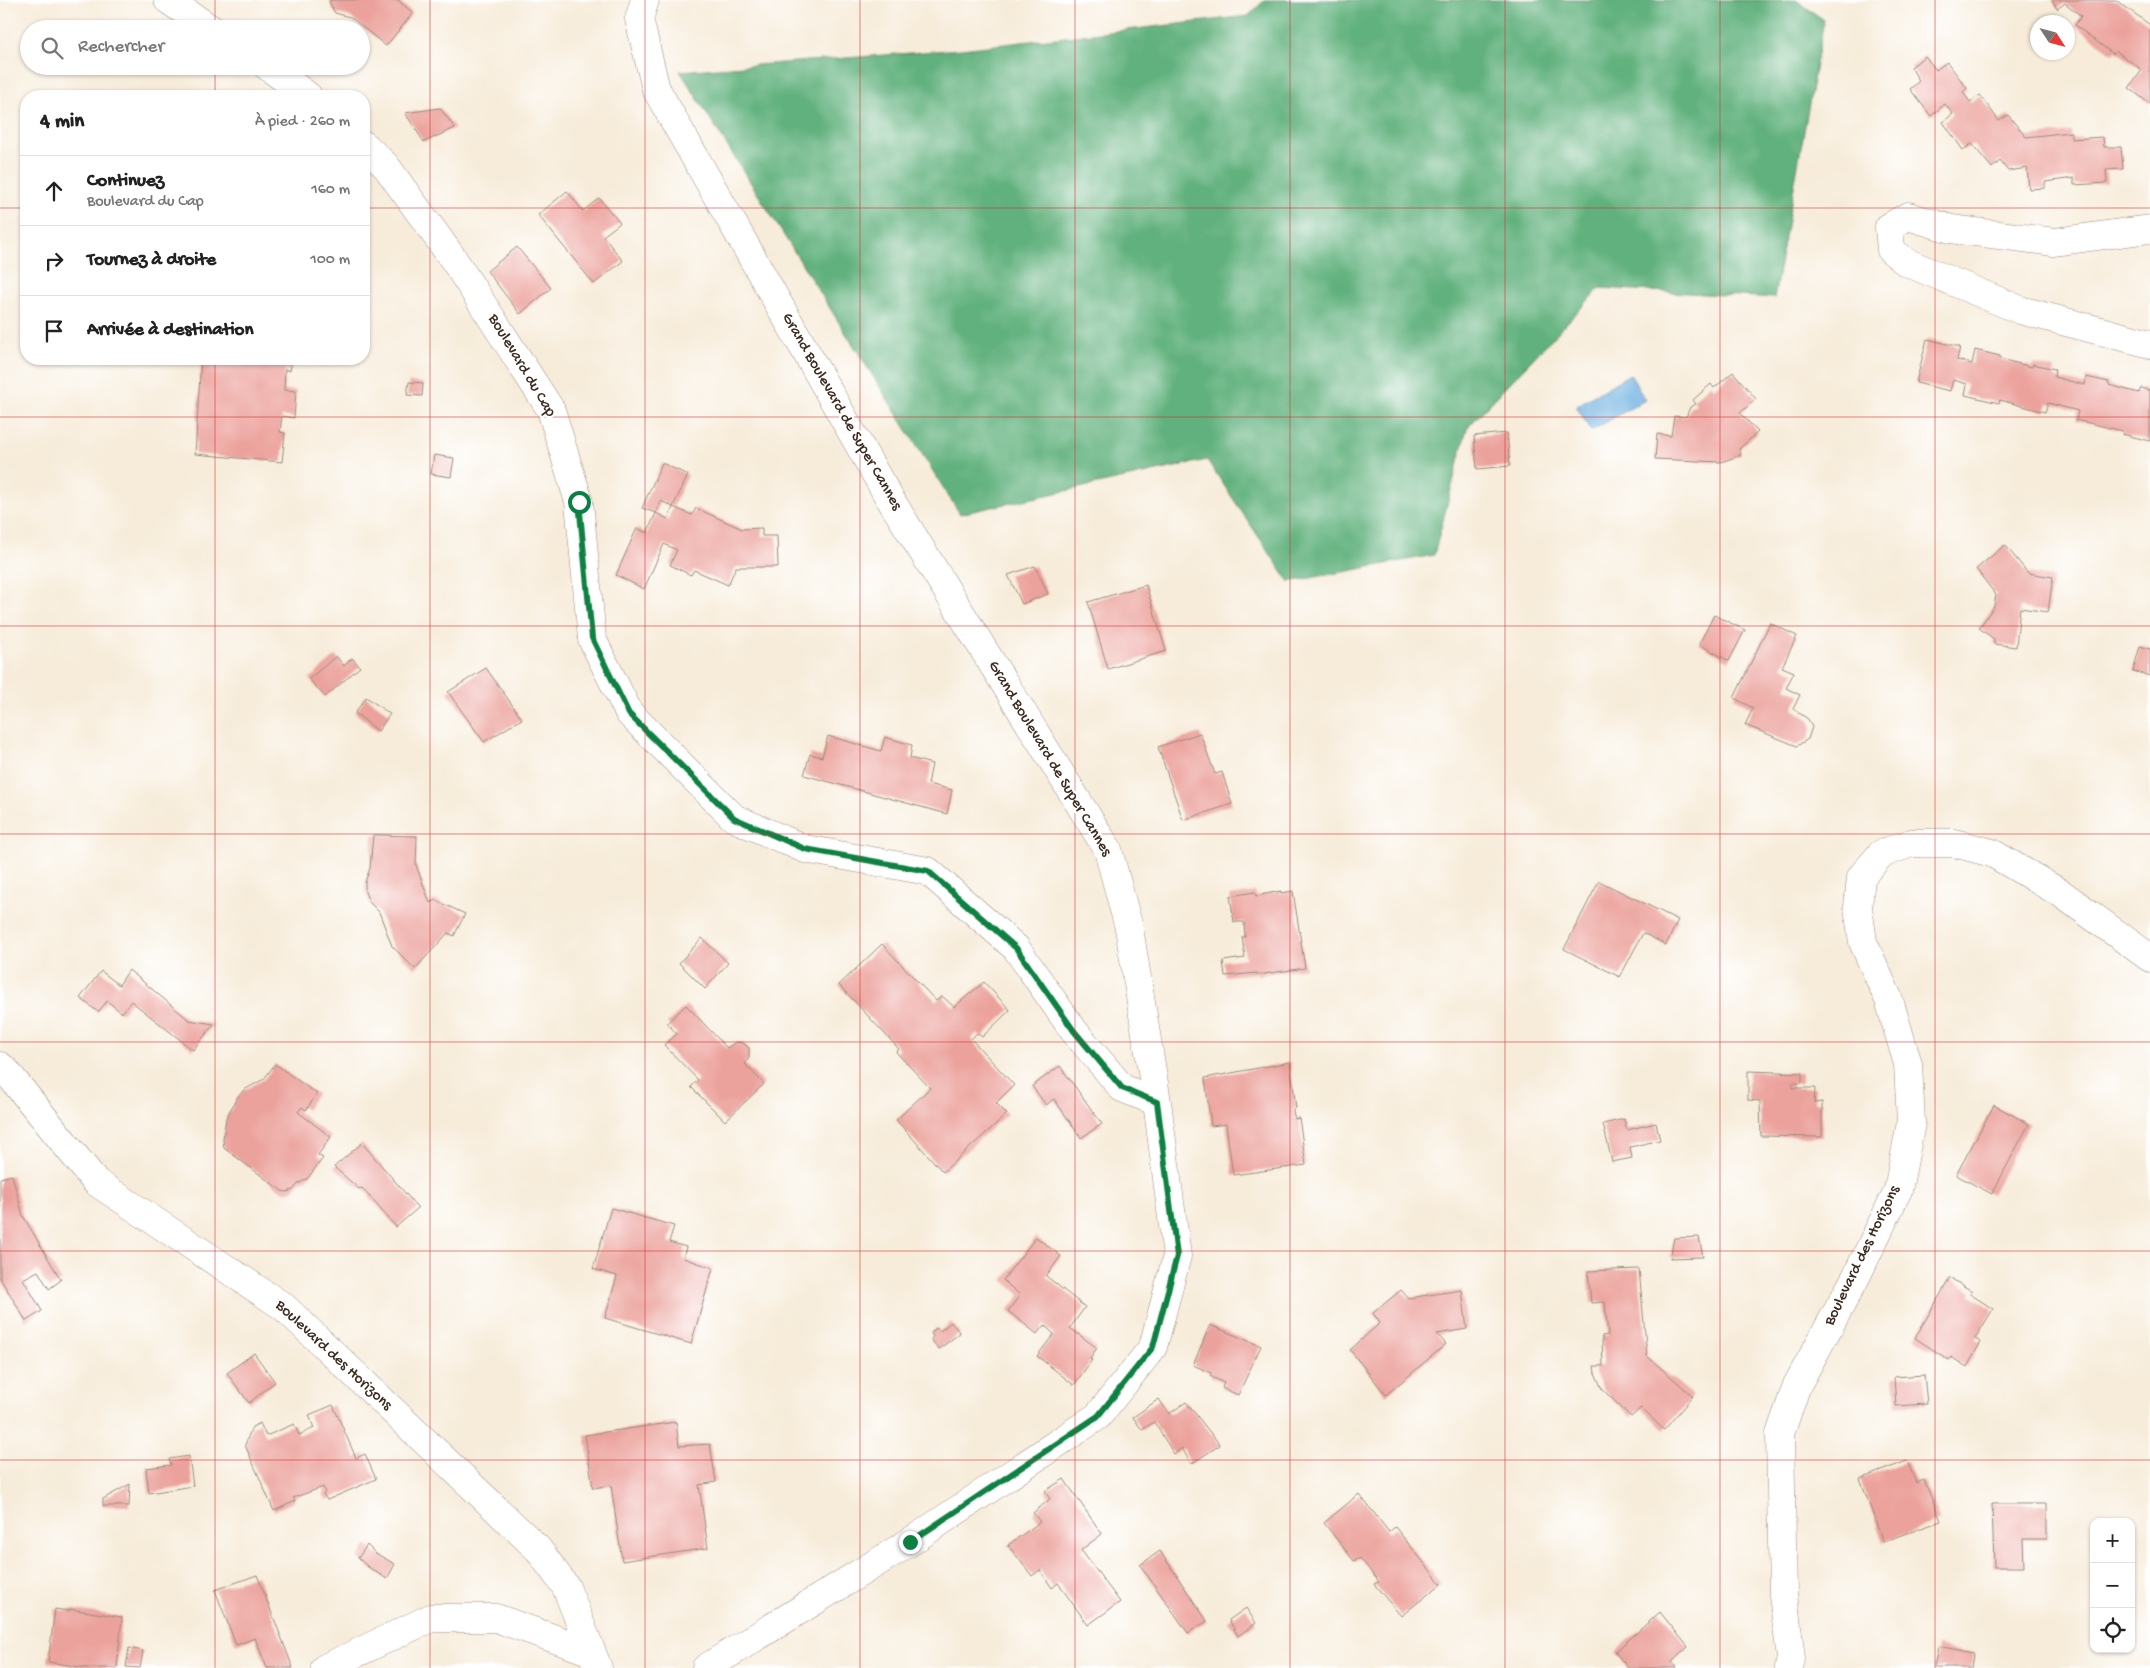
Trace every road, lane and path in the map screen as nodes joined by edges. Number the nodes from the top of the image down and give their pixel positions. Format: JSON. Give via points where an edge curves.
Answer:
{"nodes":[{"id":1,"x":168,"y":0,"type":"edge"},
{"id":2,"x":645,"y":0,"type":"edge"},
{"id":3,"x":198,"y":20,"type":"edge"},
{"id":4,"x":279,"y":75,"type":"edge"},
{"id":5,"x":300,"y":90,"type":"edge"},
{"id":6,"x":370,"y":151,"type":"edge"},
{"id":7,"x":2150,"y":230,"type":"edge"},
{"id":8,"x":2150,"y":344,"type":"edge"},
{"id":9,"x":2150,"y":958,"type":"edge"},
{"id":10,"x":0,"y":1066,"type":"edge"},
{"id":11,"x":1157,"y":1102,"type":"junction"},
{"id":12,"x":595,"y":1660,"type":"edge"},
{"id":13,"x":325,"y":1668,"type":"edge"},
{"id":14,"x":706,"y":1668,"type":"edge"},
{"id":15,"x":1789,"y":1668,"type":"edge"}],
"edges":[{"from":1,"to":3,"type":"street"},
{"from":2,"to":11,"type":"street","name":"Grand Boulevard de Super Cannes","via":[[638,20],[656,89],[887,494],[1108,850],[1129,928]]},
{"from":4,"to":5,"type":"street"},
{"from":6,"to":11,"type":"street","name":"Boulevard du Cap","via":[[386,166],[454,260],[552,410],[579,502],[592,638],[629,714],[734,818],[805,849],[928,871],[1016,948],[1074,1031],[1122,1088]]},
{"from":7,"to":8,"type":"street","via":[[2054,242],[1951,229],[1908,216],[1889,228],[1891,250],[1906,262],[2020,310]]},
{"from":9,"to":15,"type":"street","name":"Boulevard des Horizons","via":[[2062,894],[1992,853],[1954,843],[1911,843],[1881,854],[1861,877],[1858,907],[1863,942],[1889,1000],[1908,1064],[1911,1123],[1898,1190],[1856,1277],[1796,1385],[1780,1434],[1783,1596],[1791,1658]]},
{"from":10,"to":12,"type":"street","name":"Boulevard des Horizons","via":[[96,1182],[284,1307],[538,1549],[566,1587]]},
{"from":11,"to":14,"type":"street","name":"Grand Boulevard de Super Cannes","via":[[1177,1256],[1153,1347],[1098,1416],[910,1542]]},
{"from":12,"to":13,"type":"street","via":[[496,1618],[431,1618]]}]}
